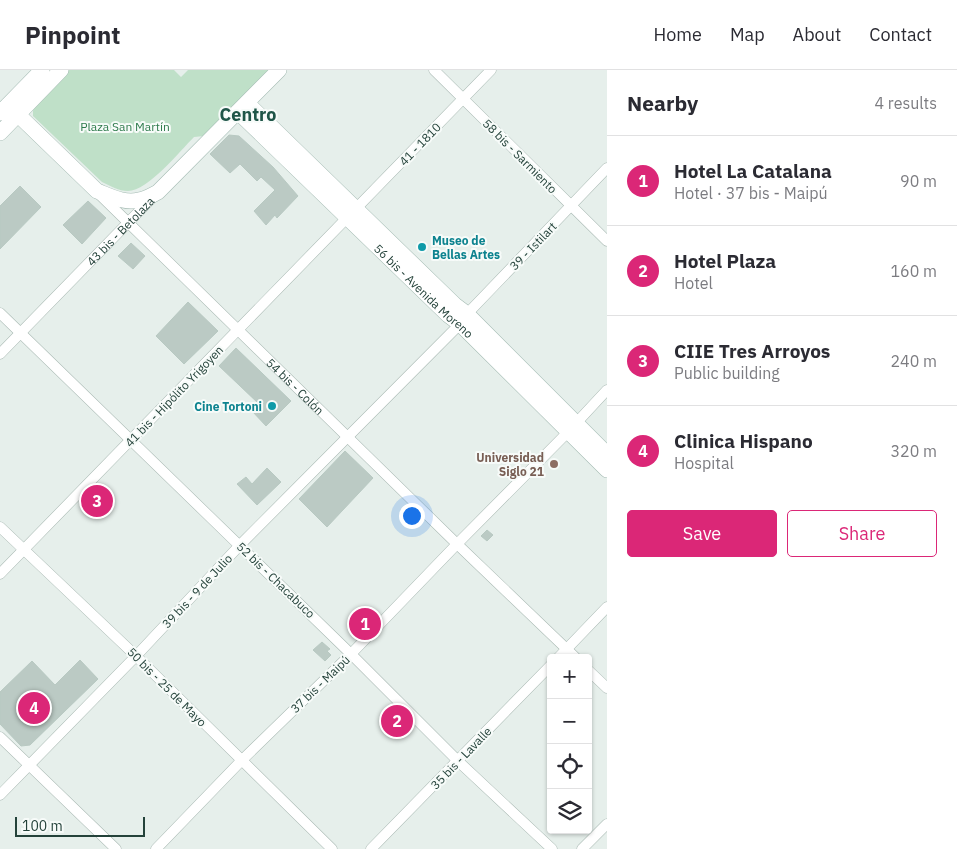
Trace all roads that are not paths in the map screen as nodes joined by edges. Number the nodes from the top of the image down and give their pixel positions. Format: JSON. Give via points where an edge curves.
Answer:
{"nodes":[{"id":1,"x":42,"y":70,"type":"edge"},
{"id":2,"x":61,"y":70,"type":"edge"},
{"id":3,"x":279,"y":70,"type":"edge"},
{"id":4,"x":434,"y":70,"type":"edge"},
{"id":5,"x":492,"y":70,"type":"edge"},
{"id":6,"x":464,"y":99,"type":"junction"},
{"id":7,"x":6,"y":108,"type":"edge"},
{"id":8,"x":243,"y":108,"type":"junction"},
{"id":9,"x":0,"y":132,"type":"edge"},
{"id":10,"x":607,"y":168,"type":"edge"},
{"id":11,"x":97,"y":191,"type":"junction"},
{"id":12,"x":158,"y":192,"type":"junction"},
{"id":13,"x":571,"y":207,"type":"junction"},
{"id":14,"x":352,"y":213,"type":"junction"},
{"id":15,"x":129,"y":223,"type":"junction"},
{"id":16,"x":607,"y":241,"type":"edge"},
{"id":17,"x":0,"y":313,"type":"edge"},
{"id":18,"x":463,"y":319,"type":"junction"},
{"id":19,"x":238,"y":330,"type":"junction"},
{"id":20,"x":20,"y":332,"type":"junction"},
{"id":21,"x":0,"y":354,"type":"edge"},
{"id":22,"x":607,"y":390,"type":"edge"},
{"id":23,"x":572,"y":428,"type":"junction"},
{"id":24,"x":347,"y":436,"type":"junction"},
{"id":25,"x":131,"y":440,"type":"junction"},
{"id":26,"x":607,"y":454,"type":"edge"},
{"id":27,"x":607,"y":470,"type":"edge"},
{"id":28,"x":0,"y":527,"type":"edge"},
{"id":29,"x":457,"y":544,"type":"junction"},
{"id":30,"x":240,"y":545,"type":"junction"},
{"id":31,"x":23,"y":550,"type":"junction"},
{"id":32,"x":0,"y":574,"type":"edge"},
{"id":33,"x":607,"y":608,"type":"edge"},
{"id":34,"x":566,"y":649,"type":"junction"},
{"id":35,"x":351,"y":654,"type":"junction"},
{"id":36,"x":562,"y":654,"type":"edge"},
{"id":37,"x":572,"y":654,"type":"edge"},
{"id":38,"x":136,"y":656,"type":"junction"},
{"id":39,"x":547,"y":669,"type":"edge"},
{"id":40,"x":592,"y":674,"type":"edge"},
{"id":41,"x":607,"y":688,"type":"edge"},
{"id":42,"x":0,"y":737,"type":"edge"},
{"id":43,"x":241,"y":761,"type":"junction"},
{"id":44,"x":458,"y":761,"type":"junction"},
{"id":45,"x":30,"y":765,"type":"junction"},
{"id":46,"x":0,"y":795,"type":"edge"},
{"id":47,"x":607,"y":824,"type":"edge"},
{"id":48,"x":116,"y":849,"type":"edge"},
{"id":49,"x":156,"y":849,"type":"edge"},
{"id":50,"x":332,"y":849,"type":"edge"},
{"id":51,"x":371,"y":849,"type":"edge"},
{"id":52,"x":552,"y":849,"type":"edge"},
{"id":53,"x":582,"y":849,"type":"edge"}],
"edges":[{"from":1,"to":7,"type":"main road"},
{"from":2,"to":7,"type":"main road"},
{"from":3,"to":8,"type":"main road","name":"43 bis - Betolaza"},
{"from":4,"to":6,"type":"street","name":"58 bis - Sarmiento"},
{"from":5,"to":6,"type":"street","name":"41 - 1810"},
{"from":6,"to":13,"type":"street","name":"58 bis - Sarmiento"},
{"from":6,"to":14,"type":"street","name":"41 - 1810"},
{"from":7,"to":9,"type":"main road"},
{"from":7,"to":11,"type":"main road","name":"54 bis - Colón"},
{"from":8,"to":12,"type":"main road","name":"43 bis - Betolaza"},
{"from":8,"to":14,"type":"main road","name":"56 bis - Avenida Moreno"},
{"from":10,"to":13,"type":"street","name":"39 - Istilart"},
{"from":11,"to":12,"type":"main road","via":[[127,201]]},
{"from":11,"to":15,"type":"street","name":"54 bis - Colón"},
{"from":12,"to":15,"type":"street","name":"43 bis - Betolaza"},
{"from":13,"to":16,"type":"street","name":"58 bis - Sarmiento"},
{"from":13,"to":18,"type":"street","name":"39 - Istilart"},
{"from":14,"to":18,"type":"main road","name":"56 bis - Avenida Moreno","via":[[455,305]]},
{"from":14,"to":19,"type":"street","name":"41 bis - Hipólito Yrigoyen"},
{"from":15,"to":19,"type":"street","name":"54 bis - Colón"},
{"from":15,"to":20,"type":"street","name":"43 bis - Betolaza"},
{"from":17,"to":20,"type":"street","name":"52 bis - Chacabuco"},
{"from":18,"to":23,"type":"main road","name":"56 bis - Avenida Moreno"},
{"from":18,"to":24,"type":"street","name":"39 bis - 9 de Julio"},
{"from":19,"to":24,"type":"street","name":"54 bis - Colón"},
{"from":19,"to":25,"type":"street","name":"41 bis - Hipólito Yrigoyen"},
{"from":20,"to":21,"type":"street","name":"43 bis - Betolaza"},
{"from":20,"to":25,"type":"street","name":"52 bis - Chacabuco"},
{"from":22,"to":23,"type":"street","name":"37 bis - Maipú"},
{"from":23,"to":26,"type":"main road","name":"56 bis - Avenida Moreno"},
{"from":23,"to":27,"type":"main road","name":"56 bis - Avenida Moreno"},
{"from":23,"to":29,"type":"street","name":"37 bis - Maipú"},
{"from":24,"to":29,"type":"street","name":"54 bis - Colón"},
{"from":24,"to":30,"type":"street","name":"39 bis - 9 de Julio"},
{"from":25,"to":30,"type":"street","name":"52 bis - Chacabuco"},
{"from":25,"to":31,"type":"street","name":"41 bis - Hipólito Yrigoyen"},
{"from":28,"to":31,"type":"street","name":"50 bis - 25 de Mayo"},
{"from":29,"to":34,"type":"street","name":"54 bis - Colón"},
{"from":29,"to":35,"type":"street","name":"37 bis - Maipú"},
{"from":30,"to":35,"type":"street","name":"52 bis - Chacabuco"},
{"from":30,"to":38,"type":"street","name":"39 bis - 9 de Julio"},
{"from":31,"to":32,"type":"street","name":"41 bis - Hipólito Yrigoyen"},
{"from":31,"to":38,"type":"street","name":"50 bis - 25 de Mayo"},
{"from":33,"to":34,"type":"street"},
{"from":34,"to":36,"type":"street"},
{"from":34,"to":37,"type":"street","name":"54 bis - Colón"},
{"from":35,"to":43,"type":"street","name":"37 bis - Maipú"},
{"from":35,"to":44,"type":"street","name":"52 bis - Chacabuco"},
{"from":38,"to":43,"type":"street","name":"50 bis - 25 de Mayo"},
{"from":38,"to":45,"type":"street","name":"39 bis - 9 de Julio"},
{"from":39,"to":44,"type":"street","name":"35 bis - Lavalle"},
{"from":40,"to":41,"type":"street"},
{"from":42,"to":45,"type":"street"},
{"from":43,"to":49,"type":"street","name":"37 bis - Maipú"},
{"from":43,"to":50,"type":"street","name":"50 bis - 25 de Mayo"},
{"from":44,"to":51,"type":"street","name":"35 bis - Lavalle"},
{"from":44,"to":52,"type":"street","name":"52 bis - Chacabuco"},
{"from":45,"to":46,"type":"street","name":"39 bis - 9 de Julio"},
{"from":45,"to":48,"type":"street"},
{"from":47,"to":53,"type":"street"}]}
